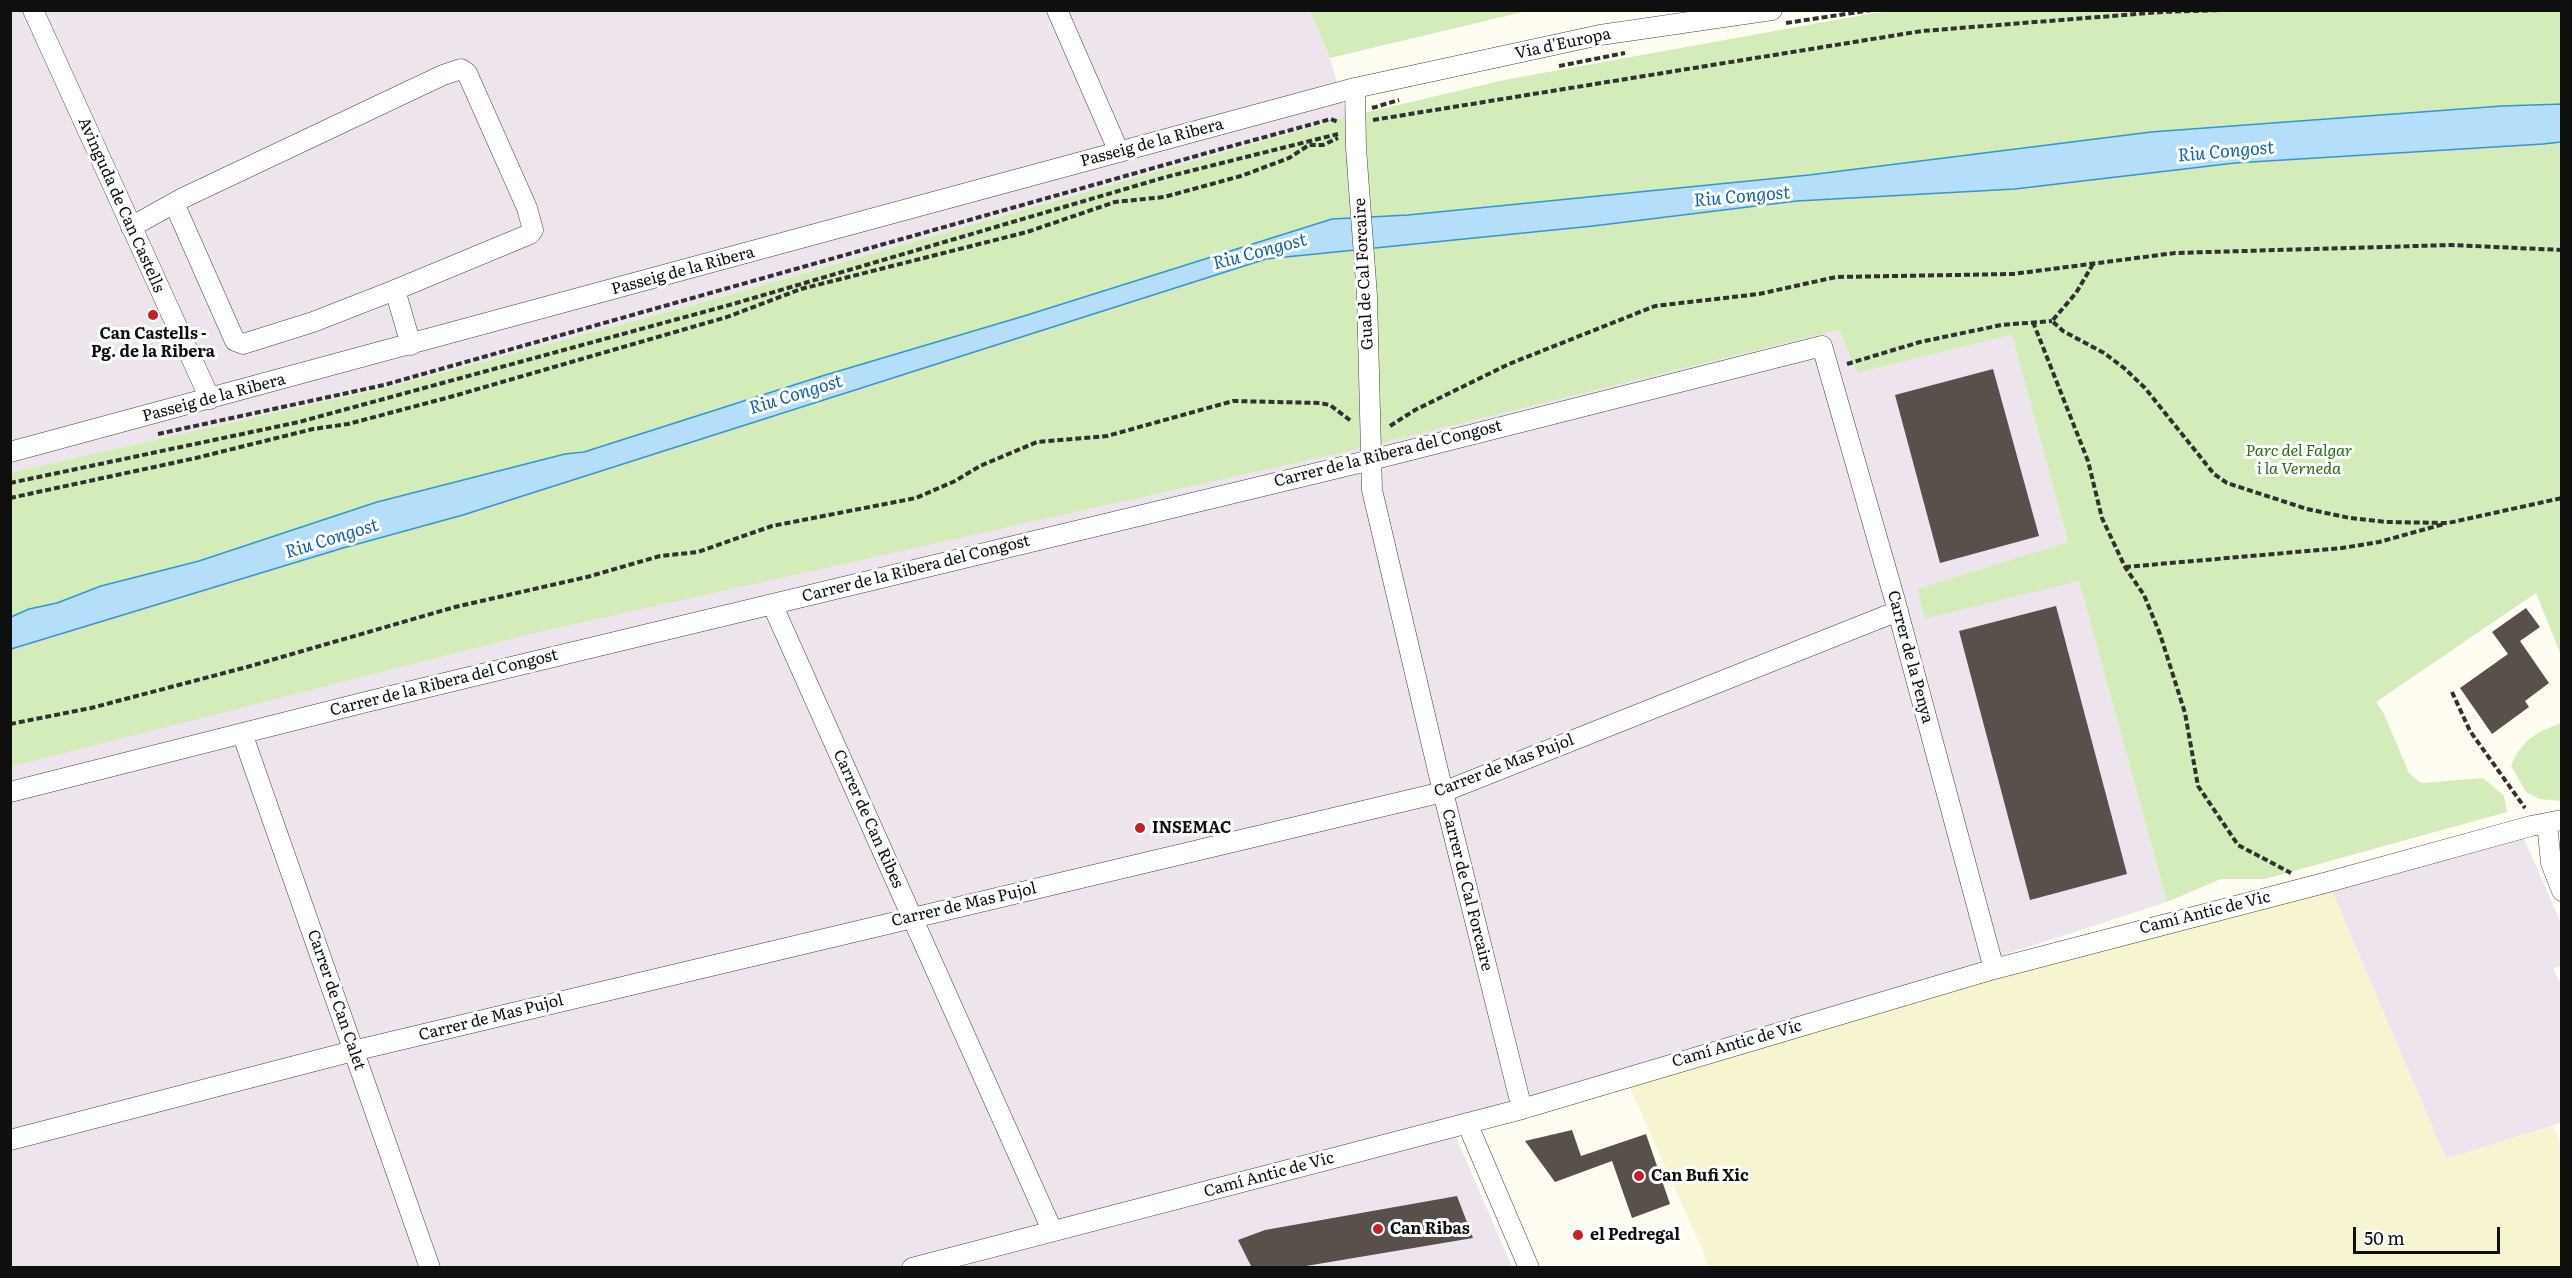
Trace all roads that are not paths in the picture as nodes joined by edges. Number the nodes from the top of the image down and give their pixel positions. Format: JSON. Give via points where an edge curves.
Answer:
{"nodes":[{"id":1,"x":33,"y":10,"type":"edge"},
{"id":2,"x":1057,"y":10,"type":"edge"},
{"id":3,"x":1774,"y":17,"type":"edge"},
{"id":4,"x":1355,"y":88,"type":"junction"},
{"id":5,"x":1119,"y":152,"type":"junction"},
{"id":6,"x":174,"y":203,"type":"junction"},
{"id":7,"x":131,"y":227,"type":"junction"},
{"id":8,"x":395,"y":290,"type":"junction"},
{"id":9,"x":411,"y":345,"type":"junction"},
{"id":10,"x":1822,"y":346,"type":"joint"},
{"id":11,"x":210,"y":399,"type":"junction"},
{"id":12,"x":10,"y":452,"type":"edge"},
{"id":13,"x":1371,"y":460,"type":"junction"},
{"id":14,"x":772,"y":604,"type":"junction"},
{"id":15,"x":1898,"y":611,"type":"junction"},
{"id":16,"x":242,"y":733,"type":"junction"},
{"id":17,"x":10,"y":792,"type":"edge"},
{"id":18,"x":1443,"y":792,"type":"junction"},
{"id":19,"x":2546,"y":823,"type":"edge"},
{"id":20,"x":2562,"y":891,"type":"edge"},
{"id":21,"x":912,"y":917,"type":"junction"},
{"id":22,"x":1994,"y":969,"type":"junction"},
{"id":23,"x":353,"y":1051,"type":"junction"},
{"id":24,"x":1522,"y":1109,"type":"junction"},
{"id":25,"x":1467,"y":1123,"type":"junction"},
{"id":26,"x":10,"y":1140,"type":"edge"},
{"id":27,"x":1052,"y":1230,"type":"junction"},
{"id":28,"x":430,"y":1268,"type":"edge"},
{"id":29,"x":912,"y":1268,"type":"edge"},
{"id":30,"x":1529,"y":1268,"type":"edge"}],
"edges":[{"from":1,"to":7,"type":"street","name":"Avinguda de Can Castells"},
{"from":2,"to":5,"type":"street"},
{"from":3,"to":4,"type":"street","name":"Via d'Europa","via":[[1600,35]]},
{"from":4,"to":5,"type":"street","name":"Passeig de la Ribera"},
{"from":4,"to":13,"type":"street","name":"Gual de Cal Forcaire","via":[[1368,296]]},
{"from":5,"to":9,"type":"street","name":"Passeig de la Ribera"},
{"from":6,"to":7,"type":"street"},
{"from":6,"to":8,"type":"street","via":[[235,341],[243,344],[294,328]]},
{"from":6,"to":8,"type":"street","via":[[461,69],[467,72],[533,230]]},
{"from":7,"to":11,"type":"street","name":"Avinguda de Can Castells"},
{"from":8,"to":9,"type":"street"},
{"from":9,"to":11,"type":"street","name":"Passeig de la Ribera"},
{"from":10,"to":13,"type":"street","name":"Carrer de la Ribera del Congost"},
{"from":10,"to":15,"type":"street","name":"Carrer de la Penya"},
{"from":11,"to":12,"type":"street","name":"Passeig de la Ribera"},
{"from":13,"to":14,"type":"street","name":"Carrer de la Ribera del Congost"},
{"from":13,"to":18,"type":"street","name":"Carrer de Cal Forcaire","via":[[1372,490]]},
{"from":14,"to":16,"type":"street","name":"Carrer de la Ribera del Congost"},
{"from":14,"to":21,"type":"street","name":"Carrer de Can Ribes"},
{"from":15,"to":18,"type":"street","name":"Carrer de Mas Pujol"},
{"from":15,"to":22,"type":"street","name":"Carrer de la Penya"},
{"from":16,"to":17,"type":"street","name":"Carrer de la Ribera del Congost"},
{"from":16,"to":23,"type":"street","name":"Carrer de Can Calet"},
{"from":18,"to":21,"type":"street","name":"Carrer de Mas Pujol"},
{"from":18,"to":24,"type":"street","name":"Carrer de Cal Forcaire"},
{"from":19,"to":20,"type":"street","via":[[2551,863]]},
{"from":19,"to":22,"type":"street","name":"Camí Antic de Vic"},
{"from":21,"to":23,"type":"street","name":"Carrer de Mas Pujol"},
{"from":21,"to":27,"type":"street","name":"Carrer de Can Ribes"},
{"from":22,"to":24,"type":"street","name":"Camí Antic de Vic"},
{"from":23,"to":26,"type":"street","name":"Carrer de Mas Pujol"},
{"from":23,"to":28,"type":"street","name":"Carrer de Can Calet"},
{"from":24,"to":25,"type":"street","name":"Camí Antic de Vic"},
{"from":25,"to":27,"type":"street","name":"Camí Antic de Vic"},
{"from":25,"to":30,"type":"street"},
{"from":27,"to":29,"type":"street","name":"Camí Antic de Vic"}]}
